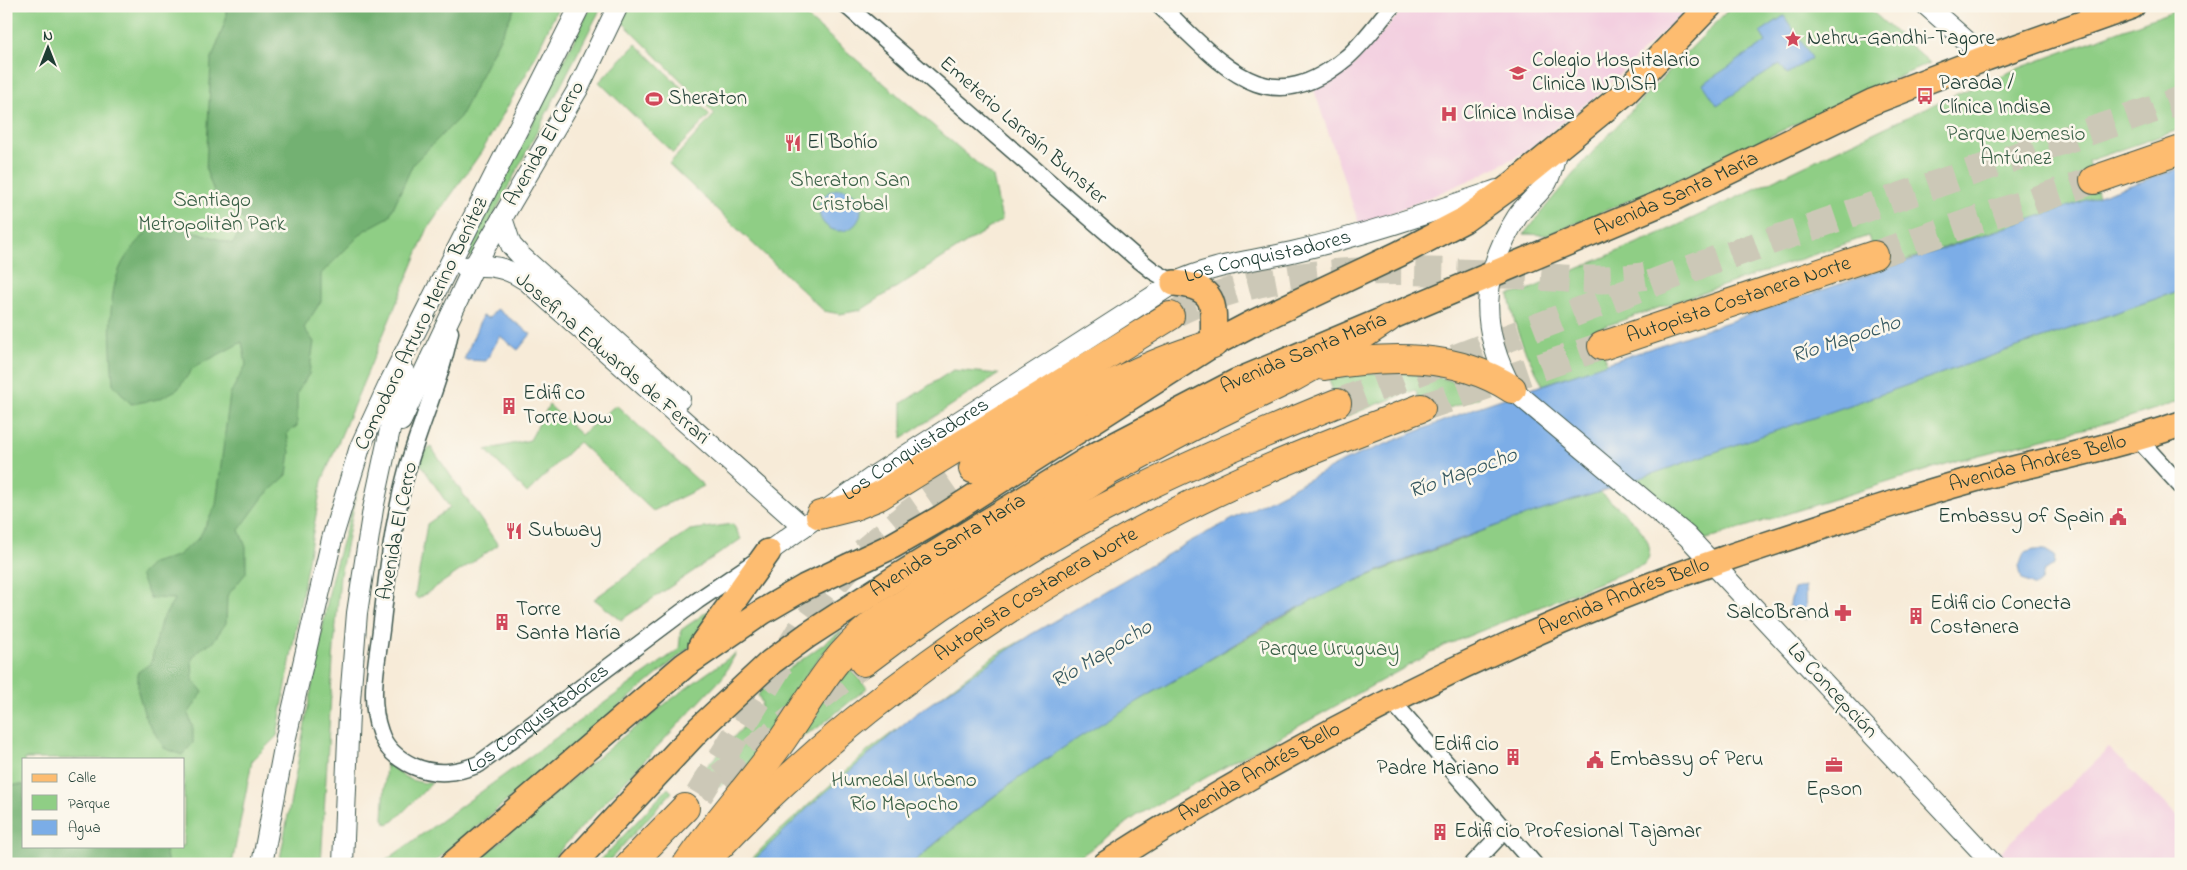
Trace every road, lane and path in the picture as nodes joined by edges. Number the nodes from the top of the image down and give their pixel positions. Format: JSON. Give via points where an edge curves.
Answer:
{"nodes":[{"id":1,"x":580,"y":6,"type":"edge"},
{"id":2,"x":618,"y":6,"type":"edge"},
{"id":3,"x":847,"y":6,"type":"edge"},
{"id":4,"x":1160,"y":6,"type":"edge"},
{"id":5,"x":1392,"y":6,"type":"edge"},
{"id":6,"x":1708,"y":6,"type":"edge"},
{"id":7,"x":1927,"y":6,"type":"edge"},
{"id":8,"x":2132,"y":6,"type":"edge"},
{"id":9,"x":1986,"y":58,"type":"junction"},
{"id":10,"x":1557,"y":149,"type":"junction"},
{"id":11,"x":2181,"y":150,"type":"edge"},
{"id":12,"x":2094,"y":180,"type":"tunnel mouth"},
{"id":13,"x":1511,"y":186,"type":"junction"},
{"id":14,"x":502,"y":218,"type":"junction"},
{"id":15,"x":1874,"y":255,"type":"tunnel mouth"},
{"id":16,"x":474,"y":266,"type":"junction"},
{"id":17,"x":444,"y":275,"type":"junction"},
{"id":18,"x":1491,"y":276,"type":"junction"},
{"id":19,"x":1174,"y":283,"type":"junction"},
{"id":20,"x":454,"y":307,"type":"junction"},
{"id":21,"x":1170,"y":316,"type":"tunnel mouth"},
{"id":22,"x":1387,"y":320,"type":"junction"},
{"id":23,"x":421,"y":321,"type":"junction"},
{"id":24,"x":1213,"y":344,"type":"junction"},
{"id":25,"x":1602,"y":346,"type":"tunnel mouth"},
{"id":26,"x":1310,"y":368,"type":"junction"},
{"id":27,"x":1514,"y":390,"type":"junction"},
{"id":28,"x":1337,"y":403,"type":"tunnel mouth"},
{"id":29,"x":1421,"y":408,"type":"tunnel mouth"},
{"id":30,"x":2181,"y":424,"type":"edge"},
{"id":31,"x":2137,"y":438,"type":"junction"},
{"id":32,"x":386,"y":455,"type":"junction"},
{"id":33,"x":973,"y":470,"type":"tunnel mouth"},
{"id":34,"x":742,"y":473,"type":"junction"},
{"id":35,"x":2181,"y":486,"type":"edge"},
{"id":36,"x":811,"y":521,"type":"junction"},
{"id":37,"x":768,"y":552,"type":"junction"},
{"id":38,"x":1713,"y":563,"type":"junction"},
{"id":39,"x":864,"y":662,"type":"tunnel mouth"},
{"id":40,"x":685,"y":665,"type":"junction"},
{"id":41,"x":1391,"y":700,"type":"junction"},
{"id":42,"x":379,"y":730,"type":"joint"},
{"id":43,"x":685,"y":808,"type":"tunnel mouth"},
{"id":44,"x":1504,"y":831,"type":"junction"},
{"id":45,"x":262,"y":864,"type":"edge"},
{"id":46,"x":343,"y":864,"type":"edge"},
{"id":47,"x":453,"y":864,"type":"edge"},
{"id":48,"x":574,"y":864,"type":"edge"},
{"id":49,"x":630,"y":864,"type":"edge"},
{"id":50,"x":687,"y":864,"type":"edge"},
{"id":51,"x":703,"y":864,"type":"edge"},
{"id":52,"x":1106,"y":864,"type":"edge"},
{"id":53,"x":1473,"y":864,"type":"edge"},
{"id":54,"x":1534,"y":864,"type":"edge"},
{"id":55,"x":1993,"y":864,"type":"edge"}],
"edges":[{"from":1,"to":17,"type":"street","name":"Comodoro Arturo Merino Benítez"},
{"from":2,"to":14,"type":"street","name":"Avenida El Cerro","via":[[578,89]]},
{"from":3,"to":19,"type":"street","name":"Emeterio Larraín Bunster","via":[[1134,256]]},
{"from":4,"to":5,"type":"street","via":[[1231,69],[1252,83],[1274,88],[1296,86],[1311,80],[1347,58]]},
{"from":6,"to":10,"type":"main road","name":"Los Conquistadores","via":[[1626,92]]},
{"from":7,"to":9,"type":"street"},
{"from":8,"to":9,"type":"main road","name":"Avenida Santa María"},
{"from":9,"to":18,"type":"main road","name":"Avenida Santa María","via":[[1872,102],[1709,182]]},
{"from":10,"to":13,"type":"main road","name":"Los Conquistadores"},
{"from":10,"to":18,"type":"street","via":[[1547,181],[1518,216],[1498,254]]},
{"from":11,"to":12,"type":"highway"},
{"from":13,"to":19,"type":"street","name":"Los Conquistadores","via":[[1387,227],[1223,266]]},
{"from":13,"to":24,"type":"main road","name":"Los Conquistadores","via":[[1438,235]]},
{"from":14,"to":16,"type":"street","name":"Avenida El Cerro"},
{"from":14,"to":34,"type":"street","name":"Josefina Edwards de Ferrari","via":[[511,245],[521,256],[729,443]]},
{"from":15,"to":25,"type":"highway","name":"Autopista Costanera Norte"},
{"from":16,"to":17,"type":"street","name":"Josefina Edwards de Ferrari"},
{"from":16,"to":20,"type":"street","name":"Avenida El Cerro"},
{"from":16,"to":34,"type":"street","name":"Josefina Edwards de Ferrari","via":[[502,268],[527,281]]},
{"from":17,"to":23,"type":"street","name":"Comodoro Arturo Merino Benítez"},
{"from":18,"to":22,"type":"main road","name":"Avenida Santa María"},
{"from":18,"to":27,"type":"street","via":[[1490,334],[1502,369]]},
{"from":19,"to":24,"type":"main road","via":[[1195,286],[1208,296],[1213,311]]},
{"from":19,"to":36,"type":"street","name":"Los Conquistadores","via":[[877,474]]},
{"from":20,"to":32,"type":"street","name":"Avenida El Cerro"},
{"from":20,"to":42,"type":"street","name":"Avenida El Cerro","via":[[448,338],[408,468],[394,531],[375,684]]},
{"from":21,"to":36,"type":"highway","via":[[879,496]]},
{"from":22,"to":26,"type":"highway"},
{"from":22,"to":48,"type":"main road","name":"Avenida Santa María","via":[[1236,382],[1094,456],[808,635],[724,703]]},
{"from":23,"to":32,"type":"street","name":"Avenida El Cerro","via":[[395,406]]},
{"from":23,"to":45,"type":"street","name":"Comodoro Arturo Merino Benítez","via":[[363,440],[332,539],[286,737]]},
{"from":24,"to":33,"type":"highway","via":[[1153,364],[1098,390]]},
{"from":24,"to":40,"type":"main road","name":"Los Conquistadores","via":[[941,518],[892,546],[782,599]]},
{"from":26,"to":27,"type":"highway","via":[[1356,361],[1450,362],[1492,376]]},
{"from":26,"to":50,"type":"highway","via":[[1109,471],[873,624],[828,670],[762,768]]},
{"from":27,"to":38,"type":"street","name":"La Concepción","via":[[1687,536]]},
{"from":28,"to":39,"type":"highway","name":"Autopista Costanera Norte","via":[[1242,442],[1091,515],[948,601]]},
{"from":29,"to":51,"type":"highway","name":"Autopista Costanera Norte","via":[[1289,460],[1187,506],[1051,582],[946,652],[860,718],[762,804]]},
{"from":30,"to":31,"type":"main road","name":"Avenida Andrés Bello"},
{"from":31,"to":35,"type":"street"},
{"from":31,"to":38,"type":"main road","name":"Avenida Andrés Bello","via":[[1958,484]]},
{"from":32,"to":46,"type":"street","name":"Avenida El Cerro","via":[[373,509],[357,614],[350,693]]},
{"from":34,"to":36,"type":"street","name":"Josefina Edwards de Ferrari"},
{"from":36,"to":37,"type":"street","name":"Los Conquistadores"},
{"from":37,"to":40,"type":"main road"},
{"from":37,"to":42,"type":"street","name":"Los Conquistadores","via":[[479,764],[456,772],[420,769],[392,752]]},
{"from":38,"to":41,"type":"main road","name":"Avenida Andrés Bello","via":[[1555,624]]},
{"from":38,"to":55,"type":"street","name":"La Concepción"},
{"from":40,"to":47,"type":"main road","name":"Los Conquistadores"},
{"from":41,"to":44,"type":"street"},
{"from":41,"to":52,"type":"main road","name":"Avenida Andrés Bello","via":[[1272,764]]},
{"from":43,"to":49,"type":"highway"},
{"from":44,"to":53,"type":"street"},
{"from":44,"to":54,"type":"street"}]}
